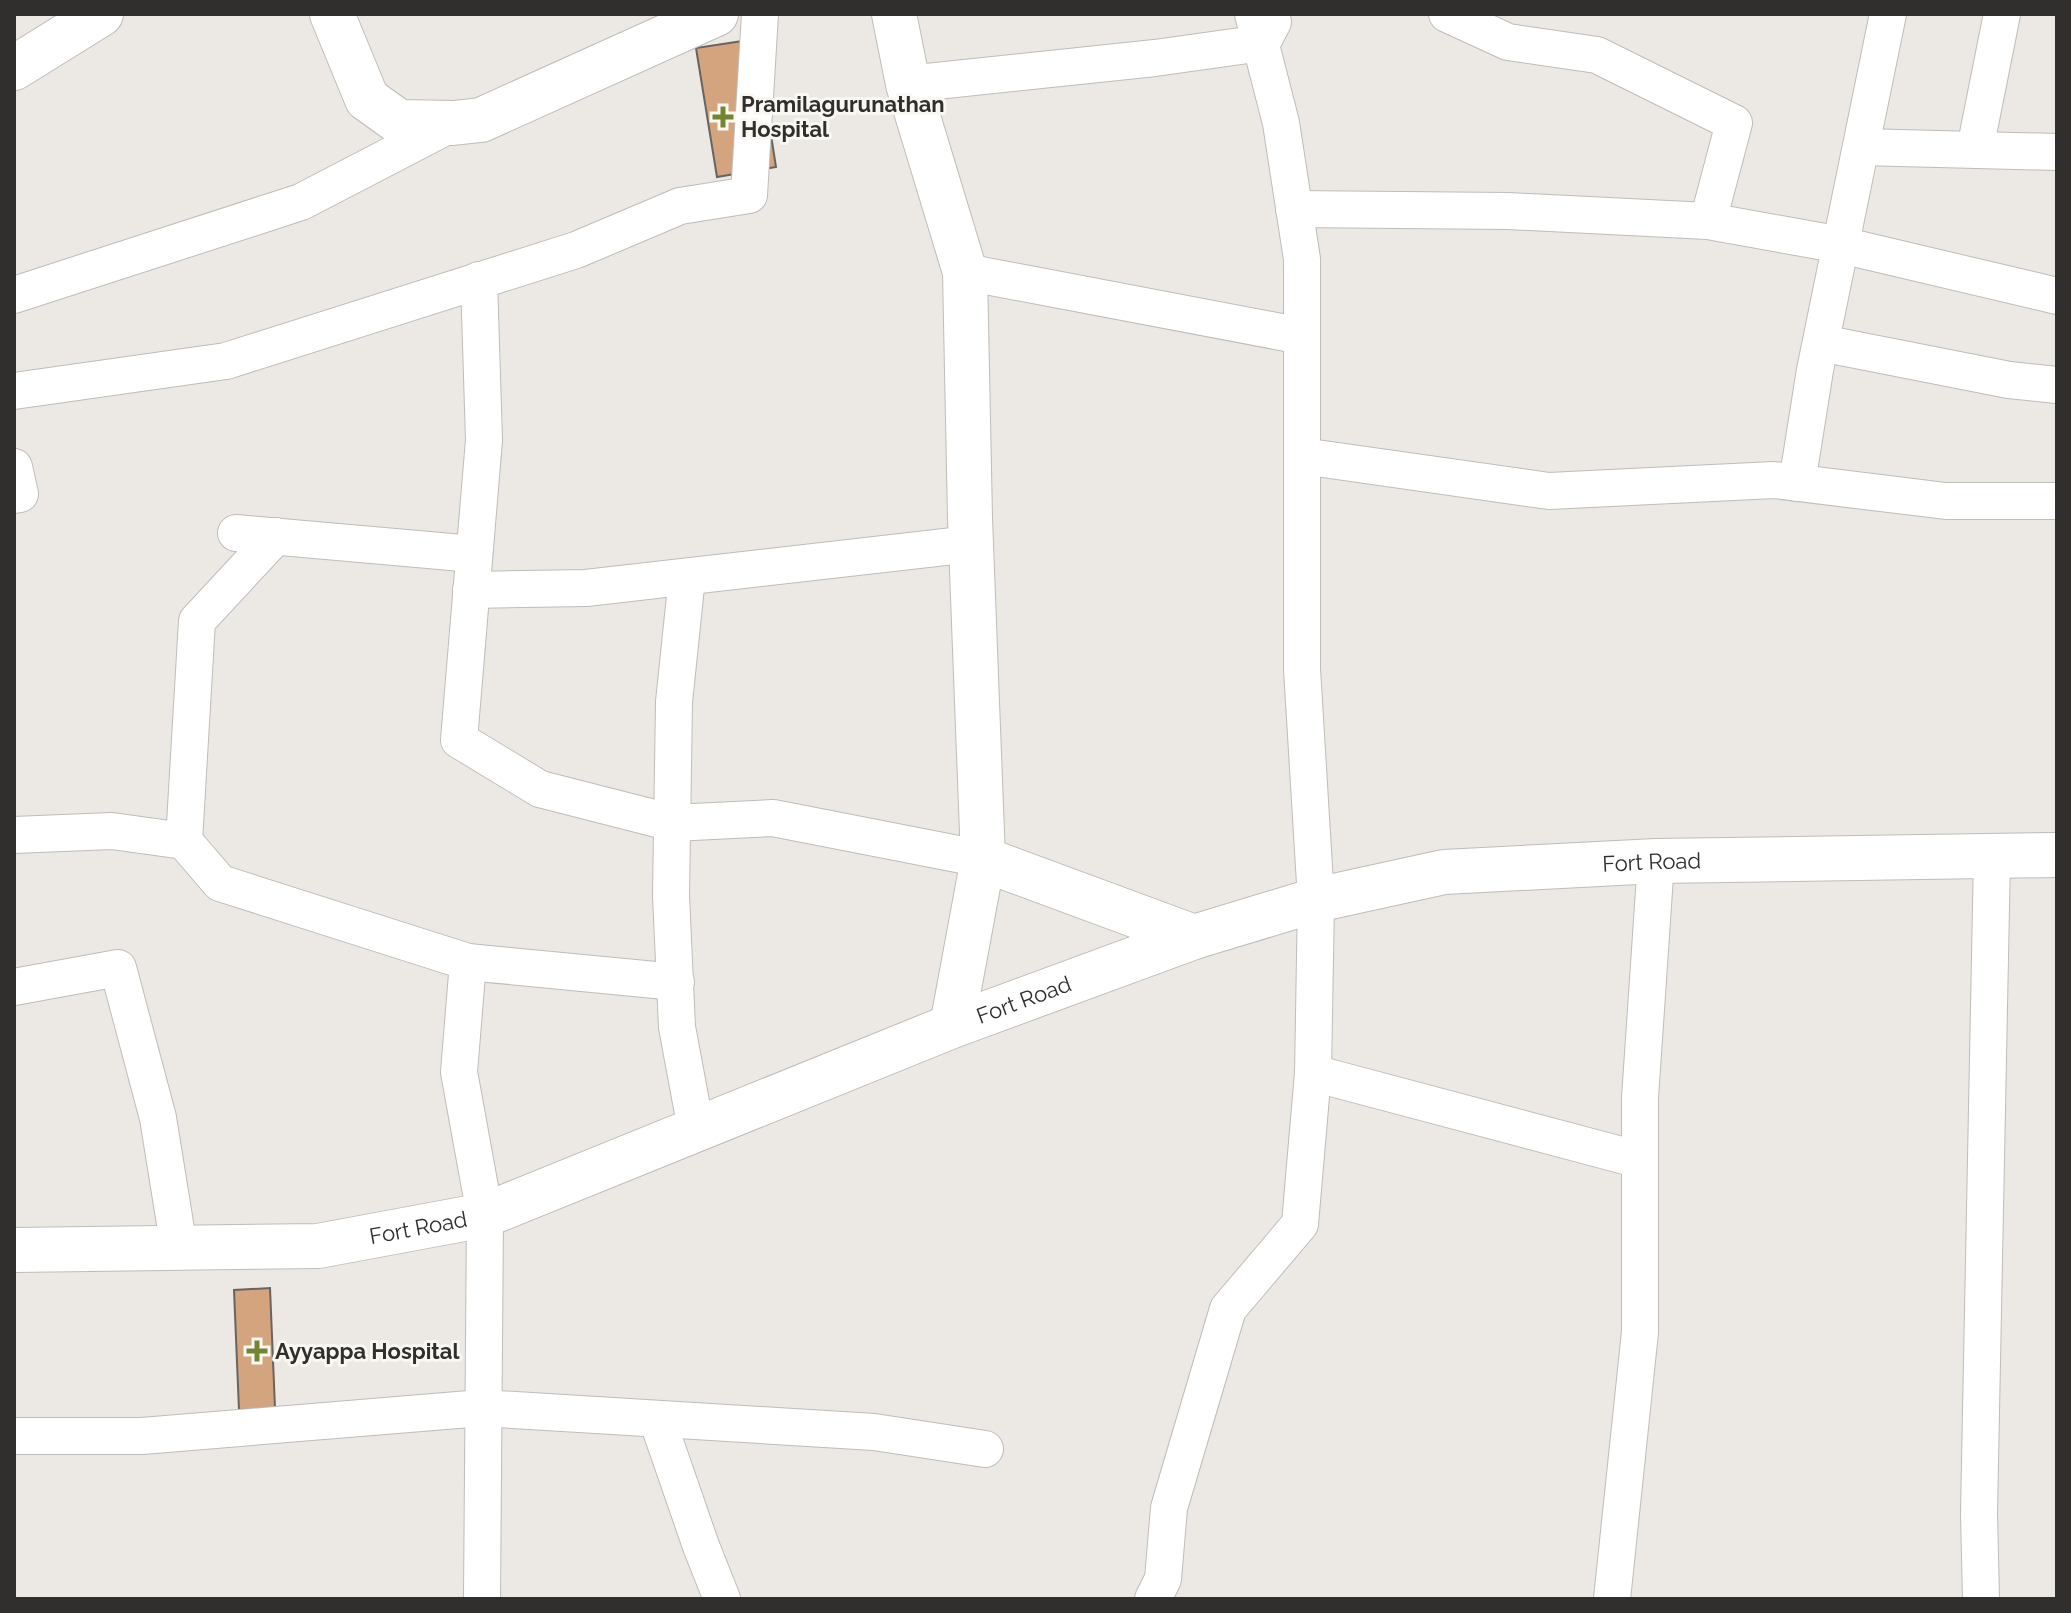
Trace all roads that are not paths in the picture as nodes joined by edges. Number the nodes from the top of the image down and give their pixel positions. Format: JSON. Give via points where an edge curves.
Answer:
{"nodes":[{"id":1,"x":101,"y":14,"type":"edge"},
{"id":2,"x":332,"y":14,"type":"edge"},
{"id":3,"x":716,"y":14,"type":"edge"},
{"id":4,"x":760,"y":14,"type":"edge"},
{"id":5,"x":894,"y":14,"type":"edge"},
{"id":6,"x":1447,"y":14,"type":"edge"},
{"id":7,"x":1888,"y":14,"type":"edge"},
{"id":8,"x":2002,"y":14,"type":"edge"},
{"id":9,"x":1264,"y":24,"type":"edge"},
{"id":10,"x":14,"y":68,"type":"edge"},
{"id":11,"x":908,"y":84,"type":"junction"},
{"id":12,"x":453,"y":123,"type":"junction"},
{"id":13,"x":1861,"y":147,"type":"junction"},
{"id":14,"x":1975,"y":149,"type":"junction"},
{"id":15,"x":2057,"y":152,"type":"edge"},
{"id":16,"x":1294,"y":209,"type":"junction"},
{"id":17,"x":1708,"y":221,"type":"junction"},
{"id":18,"x":1841,"y":245,"type":"junction"},
{"id":19,"x":965,"y":272,"type":"junction"},
{"id":20,"x":479,"y":280,"type":"junction"},
{"id":21,"x":14,"y":295,"type":"edge"},
{"id":22,"x":2057,"y":296,"type":"edge"},
{"id":23,"x":1302,"y":336,"type":"junction"},
{"id":24,"x":1821,"y":343,"type":"junction"},
{"id":25,"x":2057,"y":385,"type":"edge"},
{"id":26,"x":14,"y":391,"type":"edge"},
{"id":27,"x":1302,"y":456,"type":"junction"},
{"id":28,"x":14,"y":467,"type":"edge"},
{"id":29,"x":1797,"y":483,"type":"junction"},
{"id":30,"x":14,"y":495,"type":"edge"},
{"id":31,"x":2057,"y":501,"type":"edge"},
{"id":32,"x":236,"y":533,"type":"dead end"},
{"id":33,"x":276,"y":536,"type":"junction"},
{"id":34,"x":971,"y":544,"type":"junction"},
{"id":35,"x":474,"y":554,"type":"junction"},
{"id":36,"x":687,"y":577,"type":"junction"},
{"id":37,"x":471,"y":590,"type":"junction"},
{"id":38,"x":673,"y":823,"type":"junction"},
{"id":39,"x":14,"y":835,"type":"edge"},
{"id":40,"x":184,"y":841,"type":"junction"},
{"id":41,"x":2057,"y":855,"type":"edge"},
{"id":42,"x":1992,"y":856,"type":"junction"},
{"id":43,"x":983,"y":859,"type":"junction"},
{"id":44,"x":1656,"y":861,"type":"junction"},
{"id":45,"x":1316,"y":900,"type":"junction"},
{"id":46,"x":1194,"y":937,"type":"junction"},
{"id":47,"x":468,"y":962,"type":"junction"},
{"id":48,"x":676,"y":982,"type":"junction"},
{"id":49,"x":14,"y":987,"type":"edge"},
{"id":50,"x":952,"y":1026,"type":"junction"},
{"id":51,"x":1313,"y":1073,"type":"junction"},
{"id":52,"x":696,"y":1129,"type":"junction"},
{"id":53,"x":1640,"y":1160,"type":"junction"},
{"id":54,"x":485,"y":1215,"type":"junction"},
{"id":55,"x":179,"y":1248,"type":"junction"},
{"id":56,"x":14,"y":1250,"type":"edge"},
{"id":57,"x":482,"y":1408,"type":"junction"},
{"id":58,"x":657,"y":1419,"type":"junction"},
{"id":59,"x":14,"y":1436,"type":"edge"},
{"id":60,"x":985,"y":1449,"type":"dead end"},
{"id":61,"x":482,"y":1599,"type":"edge"},
{"id":62,"x":722,"y":1599,"type":"edge"},
{"id":63,"x":1153,"y":1599,"type":"edge"},
{"id":64,"x":1612,"y":1599,"type":"edge"},
{"id":65,"x":1981,"y":1599,"type":"edge"}],
"edges":[{"from":1,"to":10,"type":"main road"},
{"from":2,"to":12,"type":"main road","via":[[367,99],[399,122]]},
{"from":3,"to":12,"type":"main road","via":[[481,120]]},
{"from":4,"to":20,"type":"street","via":[[749,195],[680,206],[576,250]]},
{"from":5,"to":11,"type":"main road"},
{"from":6,"to":17,"type":"street","via":[[1508,42],[1597,55],[1734,123]]},
{"from":7,"to":13,"type":"street"},
{"from":8,"to":14,"type":"street"},
{"from":9,"to":11,"type":"street","via":[[1155,58]]},
{"from":9,"to":16,"type":"street"},
{"from":11,"to":19,"type":"main road"},
{"from":12,"to":21,"type":"street","via":[[301,202]]},
{"from":13,"to":14,"type":"street"},
{"from":13,"to":18,"type":"street"},
{"from":14,"to":15,"type":"street"},
{"from":16,"to":17,"type":"street","via":[[1508,211]]},
{"from":16,"to":23,"type":"street","via":[[1302,259]]},
{"from":17,"to":18,"type":"street"},
{"from":18,"to":22,"type":"street"},
{"from":18,"to":24,"type":"street"},
{"from":19,"to":23,"type":"street"},
{"from":19,"to":34,"type":"main road"},
{"from":20,"to":26,"type":"street","via":[[226,361]]},
{"from":20,"to":35,"type":"street","via":[[484,440]]},
{"from":23,"to":27,"type":"street"},
{"from":24,"to":25,"type":"street"},
{"from":24,"to":29,"type":"street"},
{"from":27,"to":29,"type":"street","via":[[1549,491]]},
{"from":27,"to":45,"type":"street","via":[[1302,669]]},
{"from":28,"to":30,"type":"street","via":[[20,494]]},
{"from":29,"to":31,"type":"street","via":[[1946,501]]},
{"from":32,"to":33,"type":"street"},
{"from":33,"to":35,"type":"street"},
{"from":33,"to":40,"type":"street","via":[[197,621]]},
{"from":34,"to":36,"type":"street"},
{"from":34,"to":43,"type":"main road"},
{"from":35,"to":37,"type":"street"},
{"from":36,"to":37,"type":"street","via":[[586,588]]},
{"from":36,"to":38,"type":"street","via":[[674,702]]},
{"from":37,"to":38,"type":"street","via":[[459,740],[540,789]]},
{"from":38,"to":43,"type":"street","via":[[773,818]]},
{"from":38,"to":48,"type":"street"},
{"from":39,"to":40,"type":"street","via":[[112,831]]},
{"from":40,"to":47,"type":"street","via":[[220,883]]},
{"from":41,"to":42,"type":"main road","name":"Fort Road"},
{"from":42,"to":44,"type":"main road","name":"Fort Road"},
{"from":42,"to":65,"type":"street"},
{"from":43,"to":46,"type":"main road"},
{"from":43,"to":50,"type":"main road"},
{"from":44,"to":45,"type":"main road","name":"Fort Road","via":[[1444,872]]},
{"from":44,"to":53,"type":"street"},
{"from":45,"to":46,"type":"main road","name":"Fort Road"},
{"from":45,"to":51,"type":"street"},
{"from":46,"to":50,"type":"main road","name":"Fort Road"},
{"from":47,"to":48,"type":"street"},
{"from":47,"to":54,"type":"street","via":[[459,1072]]},
{"from":48,"to":52,"type":"street","via":[[677,1027]]},
{"from":49,"to":55,"type":"street","via":[[118,968],[158,1118]]},
{"from":50,"to":52,"type":"main road","name":"Fort Road"},
{"from":51,"to":53,"type":"street"},
{"from":51,"to":63,"type":"street","via":[[1300,1224],[1228,1309],[1169,1508],[1163,1579]]},
{"from":52,"to":54,"type":"main road","name":"Fort Road"},
{"from":53,"to":64,"type":"street","via":[[1640,1332]]},
{"from":54,"to":55,"type":"main road","name":"Fort Road","via":[[318,1246]]},
{"from":54,"to":57,"type":"street"},
{"from":55,"to":56,"type":"main road","name":"Fort Road"},
{"from":57,"to":58,"type":"street"},
{"from":57,"to":59,"type":"street","via":[[142,1436]]},
{"from":57,"to":61,"type":"street"},
{"from":58,"to":60,"type":"street","via":[[874,1432]]},
{"from":58,"to":62,"type":"street"}]}
